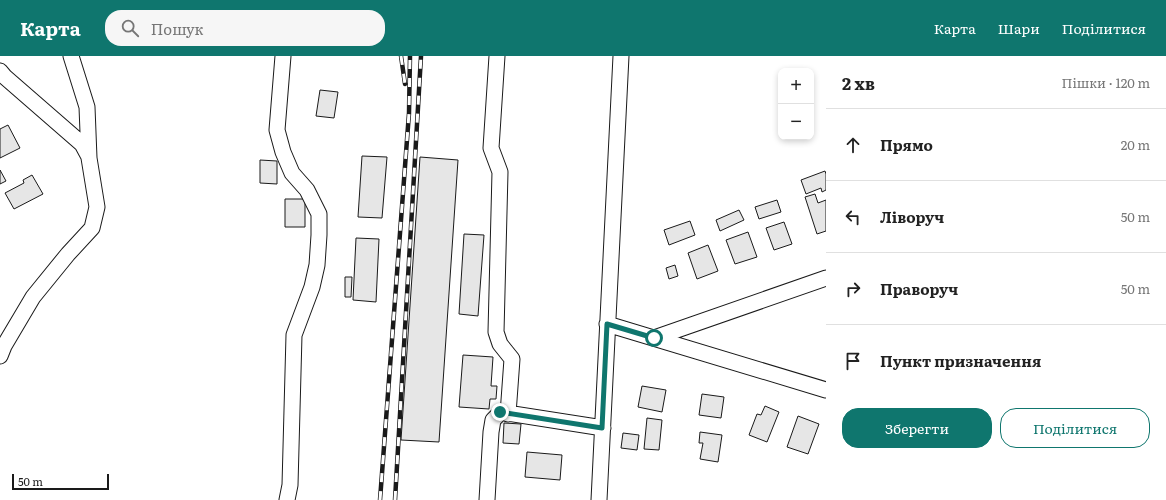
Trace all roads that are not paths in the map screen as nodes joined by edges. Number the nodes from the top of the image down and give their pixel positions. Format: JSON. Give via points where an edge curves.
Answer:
{"nodes":[{"id":1,"x":71,"y":56,"type":"edge"},
{"id":2,"x":283,"y":56,"type":"edge"},
{"id":3,"x":497,"y":56,"type":"edge"},
{"id":4,"x":621,"y":56,"type":"edge"},
{"id":5,"x":0,"y":71,"type":"edge"},
{"id":6,"x":89,"y":158,"type":"junction"},
{"id":7,"x":826,"y":278,"type":"edge"},
{"id":8,"x":607,"y":324,"type":"junction"},
{"id":9,"x":654,"y":338,"type":"junction"},
{"id":10,"x":0,"y":356,"type":"edge"},
{"id":11,"x":826,"y":390,"type":"edge"},
{"id":12,"x":504,"y":413,"type":"junction"},
{"id":13,"x":602,"y":428,"type":"junction"},
{"id":14,"x":287,"y":500,"type":"edge"},
{"id":15,"x":487,"y":500,"type":"edge"},
{"id":16,"x":599,"y":500,"type":"edge"}],
"edges":[{"from":1,"to":6,"type":"street","via":[[87,107]]},
{"from":2,"to":14,"type":"street","via":[[277,130],[292,173],[307,190],[319,214],[317,265],[312,287],[294,335],[290,485]]},
{"from":3,"to":12,"type":"street","via":[[491,148],[500,172],[496,332],[500,344],[512,359]]},
{"from":4,"to":8,"type":"street"},
{"from":5,"to":6,"type":"street","via":[[82,144]]},
{"from":6,"to":10,"type":"street","via":[[97,207],[92,228],[33,297]]},
{"from":7,"to":9,"type":"street"},
{"from":8,"to":9,"type":"street"},
{"from":8,"to":13,"type":"street"},
{"from":9,"to":11,"type":"street"},
{"from":12,"to":13,"type":"street"},
{"from":12,"to":15,"type":"street","via":[[493,420]]},
{"from":13,"to":16,"type":"street"}]}
